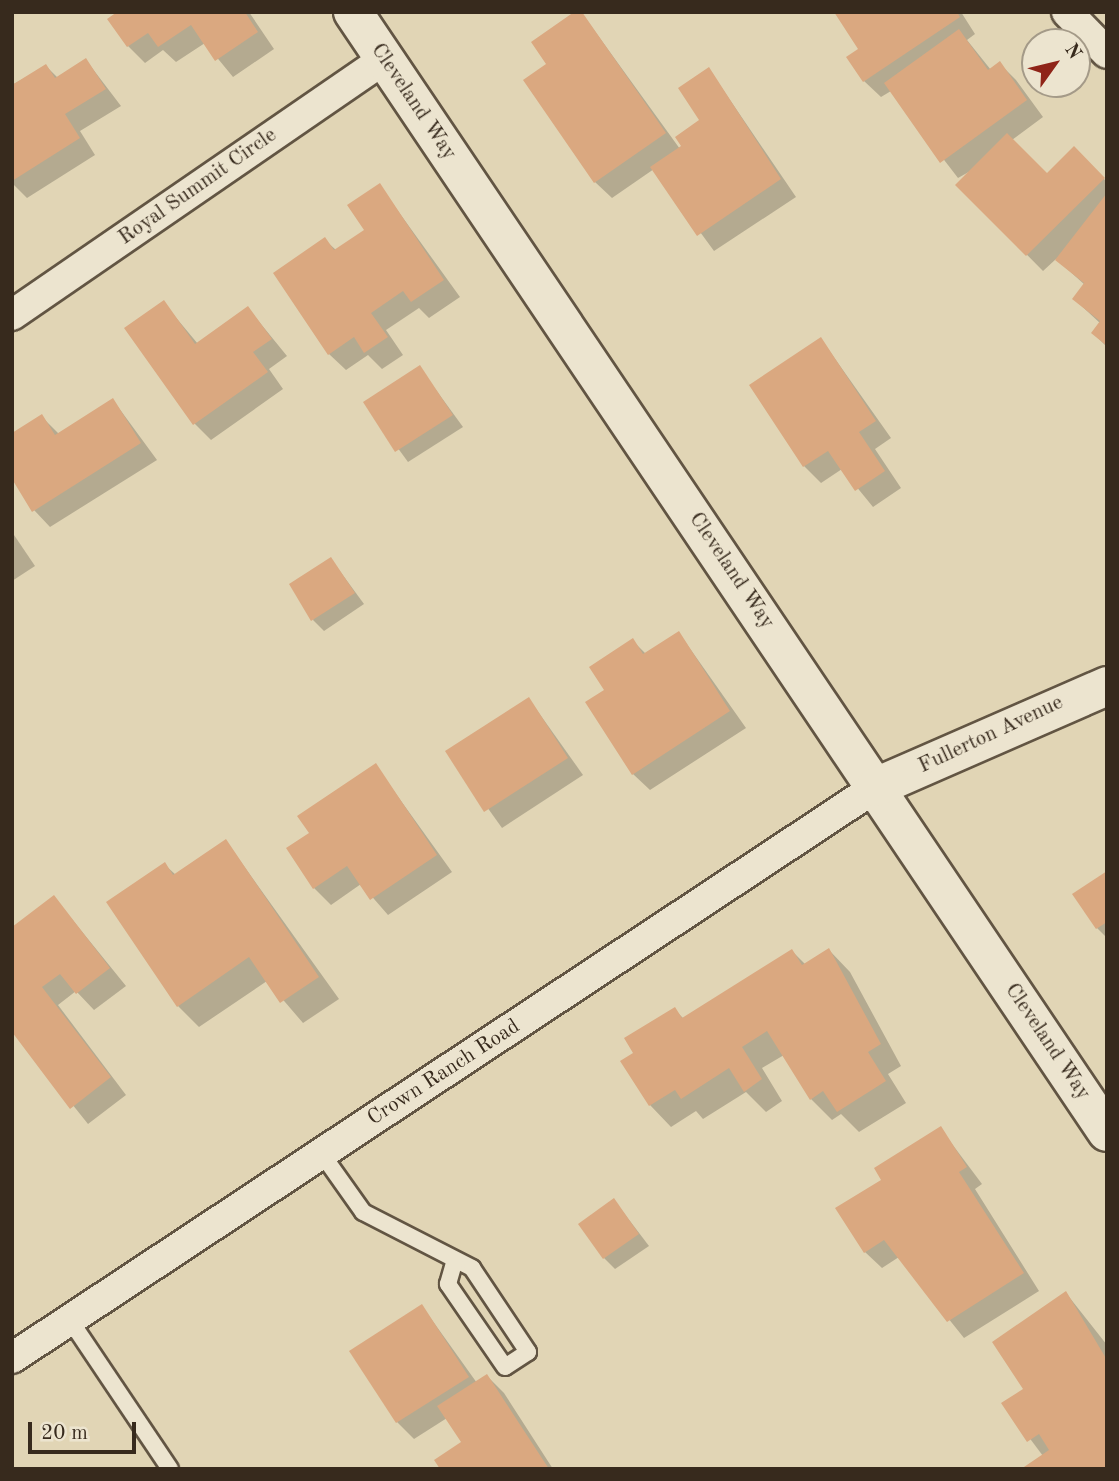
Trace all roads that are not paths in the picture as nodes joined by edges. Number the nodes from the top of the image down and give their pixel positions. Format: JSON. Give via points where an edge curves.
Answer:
{"nodes":[{"id":1,"x":353,"y":12,"type":"edge"},
{"id":2,"x":1067,"y":12,"type":"edge"},
{"id":3,"x":1107,"y":53,"type":"edge"},
{"id":4,"x":384,"y":59,"type":"junction"},
{"id":5,"x":12,"y":315,"type":"edge"},
{"id":6,"x":1107,"y":686,"type":"edge"},
{"id":7,"x":876,"y":787,"type":"junction"},
{"id":8,"x":1107,"y":1132,"type":"edge"},
{"id":9,"x":322,"y":1154,"type":"junction"},
{"id":10,"x":455,"y":1260,"type":"junction"},
{"id":11,"x":70,"y":1320,"type":"junction"},
{"id":12,"x":12,"y":1359,"type":"edge"},
{"id":13,"x":170,"y":1469,"type":"edge"}],
"edges":[{"from":1,"to":4,"type":"street","name":"Cleveland Way"},
{"from":2,"to":3,"type":"street"},
{"from":4,"to":5,"type":"street","name":"Royal Summit Circle"},
{"from":4,"to":7,"type":"street","name":"Cleveland Way"},
{"from":6,"to":7,"type":"street","name":"Fullerton Avenue"},
{"from":7,"to":8,"type":"street","name":"Cleveland Way"},
{"from":7,"to":9,"type":"street","name":"Crown Ranch Road"},
{"from":9,"to":10,"type":"lane","via":[[363,1212]]},
{"from":9,"to":11,"type":"street","name":"Crown Ranch Road"},
{"from":10,"to":10,"type":"lane","via":[[472,1268],[528,1352],[505,1367],[448,1284]]},
{"from":11,"to":12,"type":"street","name":"Crown Ranch Road"},
{"from":11,"to":13,"type":"lane"}]}
